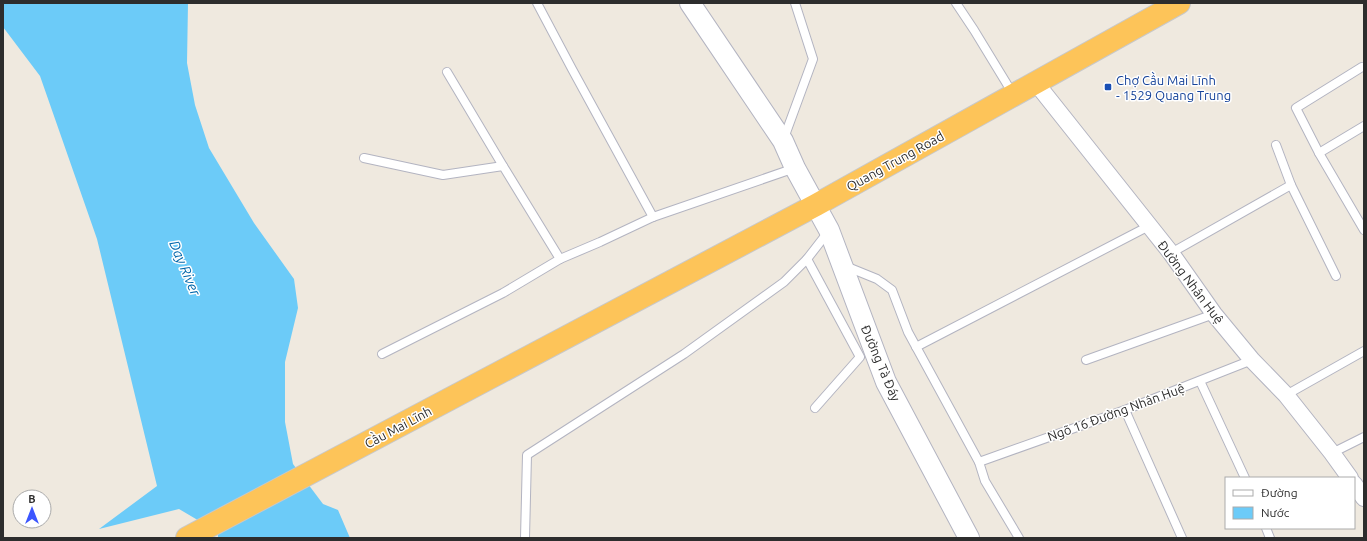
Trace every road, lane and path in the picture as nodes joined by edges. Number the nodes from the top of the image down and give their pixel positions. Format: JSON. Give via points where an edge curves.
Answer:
{"nodes":[{"id":1,"x":537,"y":3,"type":"edge"},
{"id":2,"x":690,"y":3,"type":"edge"},
{"id":3,"x":795,"y":3,"type":"edge"},
{"id":4,"x":956,"y":3,"type":"edge"},
{"id":5,"x":1179,"y":3,"type":"edge"},
{"id":6,"x":1363,"y":68,"type":"edge"},
{"id":7,"x":447,"y":72,"type":"dead end"},
{"id":8,"x":1036,"y":83,"type":"junction"},
{"id":9,"x":1013,"y":95,"type":"junction"},
{"id":10,"x":1364,"y":126,"type":"edge"},
{"id":11,"x":783,"y":140,"type":"junction"},
{"id":12,"x":1276,"y":145,"type":"dead end"},
{"id":13,"x":1319,"y":153,"type":"junction"},
{"id":14,"x":364,"y":158,"type":"dead end"},
{"id":15,"x":503,"y":166,"type":"junction"},
{"id":16,"x":795,"y":168,"type":"junction"},
{"id":17,"x":1290,"y":185,"type":"junction"},
{"id":18,"x":816,"y":205,"type":"junction"},
{"id":19,"x":653,"y":217,"type":"junction"},
{"id":20,"x":1149,"y":226,"type":"junction"},
{"id":21,"x":829,"y":230,"type":"junction"},
{"id":22,"x":1364,"y":230,"type":"edge"},
{"id":23,"x":1171,"y":253,"type":"junction"},
{"id":24,"x":560,"y":259,"type":"junction"},
{"id":25,"x":807,"y":259,"type":"junction"},
{"id":26,"x":842,"y":265,"type":"junction"},
{"id":27,"x":1336,"y":276,"type":"dead end"},
{"id":28,"x":1214,"y":314,"type":"junction"},
{"id":29,"x":608,"y":316,"type":"joint"},
{"id":30,"x":916,"y":347,"type":"junction"},
{"id":31,"x":1364,"y":351,"type":"edge"},
{"id":32,"x":382,"y":354,"type":"dead end"},
{"id":33,"x":1086,"y":360,"type":"dead end"},
{"id":34,"x":1252,"y":360,"type":"junction"},
{"id":35,"x":1200,"y":381,"type":"junction"},
{"id":36,"x":1286,"y":395,"type":"junction"},
{"id":37,"x":815,"y":408,"type":"dead end"},
{"id":38,"x":1126,"y":410,"type":"junction"},
{"id":39,"x":1364,"y":437,"type":"edge"},
{"id":40,"x":1332,"y":453,"type":"junction"},
{"id":41,"x":979,"y":462,"type":"junction"},
{"id":42,"x":1245,"y":477,"type":"edge"},
{"id":43,"x":1349,"y":477,"type":"edge"},
{"id":44,"x":1355,"y":485,"type":"edge"},
{"id":45,"x":1364,"y":498,"type":"edge"},
{"id":46,"x":187,"y":538,"type":"edge"},
{"id":47,"x":525,"y":538,"type":"edge"},
{"id":48,"x":969,"y":538,"type":"edge"},
{"id":49,"x":1019,"y":538,"type":"edge"},
{"id":50,"x":1182,"y":538,"type":"edge"}],
"edges":[{"from":1,"to":19,"type":"lane"},
{"from":2,"to":11,"type":"street","name":"Đường Tà Đáy"},
{"from":3,"to":11,"type":"lane","via":[[813,59]]},
{"from":4,"to":9,"type":"lane"},
{"from":5,"to":8,"type":"highway","name":"Quang Trung Road"},
{"from":6,"to":13,"type":"lane","via":[[1296,108]]},
{"from":7,"to":15,"type":"lane"},
{"from":8,"to":9,"type":"highway","name":"Quang Trung Road"},
{"from":8,"to":20,"type":"street","name":"Đường Nhân Huệ"},
{"from":9,"to":18,"type":"highway","name":"Quang Trung Road"},
{"from":10,"to":13,"type":"lane"},
{"from":11,"to":16,"type":"street","name":"Đường Tà Đáy"},
{"from":12,"to":17,"type":"lane"},
{"from":13,"to":22,"type":"lane"},
{"from":14,"to":15,"type":"lane","via":[[443,175]]},
{"from":15,"to":24,"type":"lane"},
{"from":16,"to":18,"type":"street","name":"Đường Tà Đáy"},
{"from":16,"to":19,"type":"lane"},
{"from":17,"to":23,"type":"lane"},
{"from":17,"to":27,"type":"lane"},
{"from":18,"to":21,"type":"street","name":"Đường Tà Đáy"},
{"from":18,"to":29,"type":"highway","name":"Quang Trung Road"},
{"from":19,"to":24,"type":"lane"},
{"from":20,"to":23,"type":"street","name":"Đường Nhân Huệ"},
{"from":20,"to":30,"type":"lane"},
{"from":21,"to":25,"type":"lane"},
{"from":21,"to":26,"type":"street","name":"Đường Tà Đáy"},
{"from":23,"to":28,"type":"street","name":"Đường Nhân Huệ"},
{"from":24,"to":32,"type":"lane","via":[[504,293]]},
{"from":25,"to":37,"type":"lane","via":[[860,357]]},
{"from":25,"to":47,"type":"lane","via":[[784,282],[684,354],[527,455]]},
{"from":26,"to":30,"type":"lane","via":[[877,279],[892,290]]},
{"from":26,"to":48,"type":"street","name":"Đường Tà Đáy","via":[[886,382]]},
{"from":28,"to":33,"type":"lane"},
{"from":28,"to":34,"type":"street","name":"Đường Nhân Huệ"},
{"from":29,"to":46,"type":"highway","name":"Cầu Mai Lĩnh"},
{"from":30,"to":41,"type":"lane"},
{"from":31,"to":36,"type":"lane"},
{"from":34,"to":35,"type":"lane","name":"Ngõ 16 Đường Nhân Huệ"},
{"from":34,"to":36,"type":"street","name":"Đường Nhân Huệ"},
{"from":35,"to":38,"type":"lane","name":"Ngõ 16 Đường Nhân Huệ"},
{"from":35,"to":42,"type":"lane"},
{"from":36,"to":40,"type":"street","name":"Đường Nhân Huệ"},
{"from":38,"to":41,"type":"lane","name":"Ngõ 16 Đường Nhân Huệ"},
{"from":38,"to":50,"type":"lane"},
{"from":39,"to":40,"type":"lane"},
{"from":40,"to":43,"type":"street","name":"Đường Nhân Huệ"},
{"from":41,"to":49,"type":"lane","via":[[985,481]]},
{"from":44,"to":45,"type":"street"}]}
